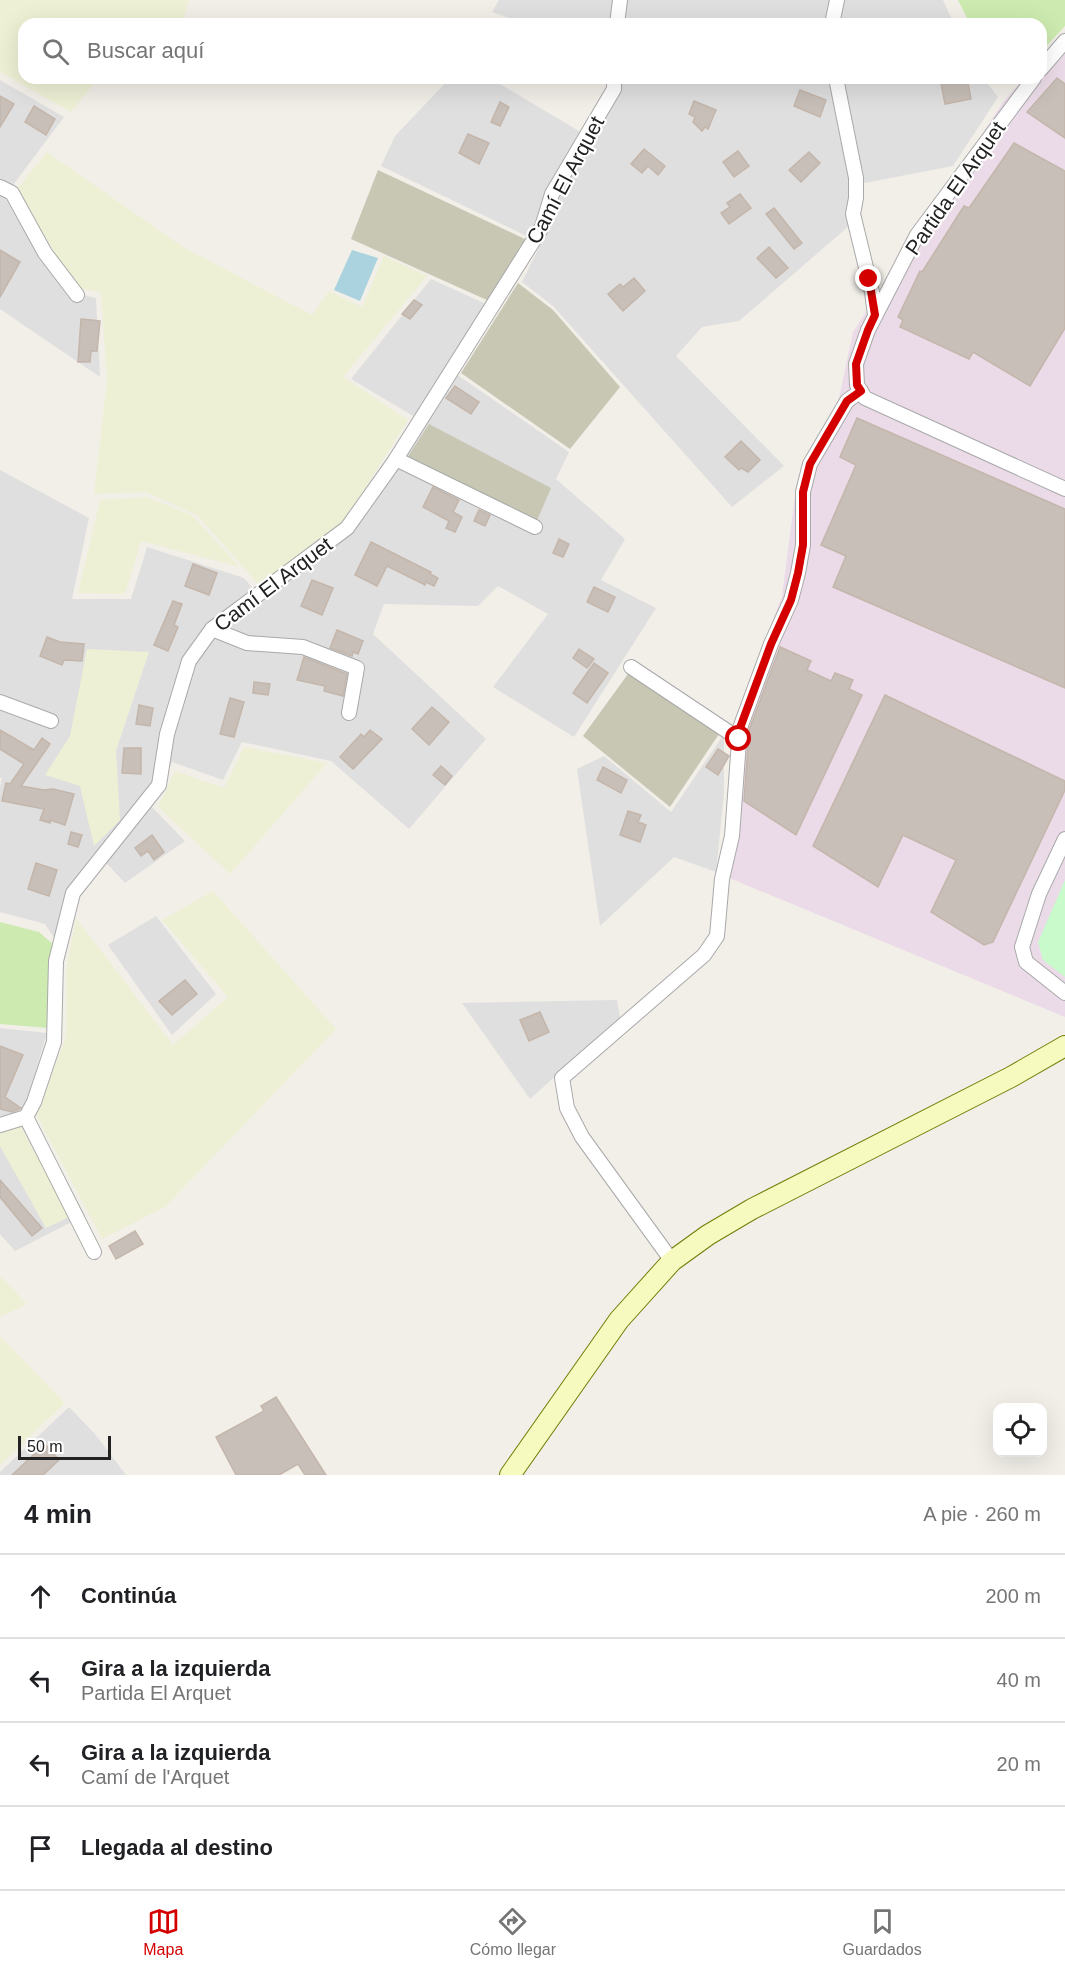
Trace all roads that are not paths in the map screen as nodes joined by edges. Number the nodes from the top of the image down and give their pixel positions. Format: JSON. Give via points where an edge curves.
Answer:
{"nodes":[{"id":1,"x":620,"y":0,"type":"edge"},
{"id":2,"x":837,"y":0,"type":"edge"},
{"id":3,"x":618,"y":18,"type":"edge"},
{"id":4,"x":833,"y":18,"type":"edge"},
{"id":5,"x":1065,"y":41,"type":"edge"},
{"id":6,"x":1047,"y":62,"type":"edge"},
{"id":7,"x":614,"y":84,"type":"edge"},
{"id":8,"x":837,"y":84,"type":"edge"},
{"id":9,"x":1030,"y":84,"type":"edge"},
{"id":10,"x":0,"y":187,"type":"edge"},
{"id":11,"x":77,"y":294,"type":"dead end"},
{"id":12,"x":875,"y":315,"type":"junction"},
{"id":13,"x":861,"y":391,"type":"junction"},
{"id":14,"x":396,"y":459,"type":"junction"},
{"id":15,"x":1065,"y":489,"type":"edge"},
{"id":16,"x":535,"y":527,"type":"dead end"},
{"id":17,"x":212,"y":629,"type":"junction"},
{"id":18,"x":631,"y":667,"type":"dead end"},
{"id":19,"x":0,"y":702,"type":"edge"},
{"id":20,"x":349,"y":714,"type":"dead end"},
{"id":21,"x":51,"y":721,"type":"dead end"},
{"id":22,"x":739,"y":739,"type":"junction"},
{"id":23,"x":1065,"y":839,"type":"edge"},
{"id":24,"x":1065,"y":993,"type":"edge"},
{"id":25,"x":1065,"y":1046,"type":"edge"},
{"id":26,"x":26,"y":1117,"type":"junction"},
{"id":27,"x":0,"y":1125,"type":"edge"},
{"id":28,"x":94,"y":1252,"type":"dead end"},
{"id":29,"x":672,"y":1261,"type":"junction"},
{"id":30,"x":510,"y":1475,"type":"edge"}],
"edges":[{"from":1,"to":3,"type":"street"},
{"from":2,"to":4,"type":"street"},
{"from":5,"to":6,"type":"street"},
{"from":7,"to":14,"type":"street","name":"Camí El Arquet","via":[[552,194],[542,227]]},
{"from":8,"to":12,"type":"street","via":[[856,178],[853,214]]},
{"from":9,"to":12,"type":"street","name":"Partida El Arquet","via":[[917,235]]},
{"from":10,"to":11,"type":"street","via":[[12,193],[45,253]]},
{"from":12,"to":13,"type":"street","name":"Partida El Arquet","via":[[856,364]]},
{"from":13,"to":15,"type":"street","via":[[865,398]]},
{"from":13,"to":22,"type":"street","via":[[847,401],[810,464],[803,492],[803,545],[798,573]]},
{"from":14,"to":16,"type":"street"},
{"from":14,"to":17,"type":"street","name":"Camí El Arquet","via":[[347,528]]},
{"from":17,"to":20,"type":"street","via":[[247,643],[303,647],[357,669]]},
{"from":17,"to":26,"type":"street","name":"Camí El Arquet","via":[[189,661],[167,734],[159,785],[73,893],[56,962],[54,1042]]},
{"from":18,"to":22,"type":"street"},
{"from":19,"to":21,"type":"street"},
{"from":22,"to":29,"type":"street","via":[[732,836],[722,879],[717,936],[704,955],[562,1078],[567,1108],[582,1137]]},
{"from":23,"to":24,"type":"street","via":[[1039,894],[1022,947],[1026,962]]},
{"from":25,"to":29,"type":"street","via":[[752,1209]]},
{"from":26,"to":27,"type":"street"},
{"from":26,"to":28,"type":"street"},
{"from":29,"to":30,"type":"street","via":[[619,1320]]}]}
